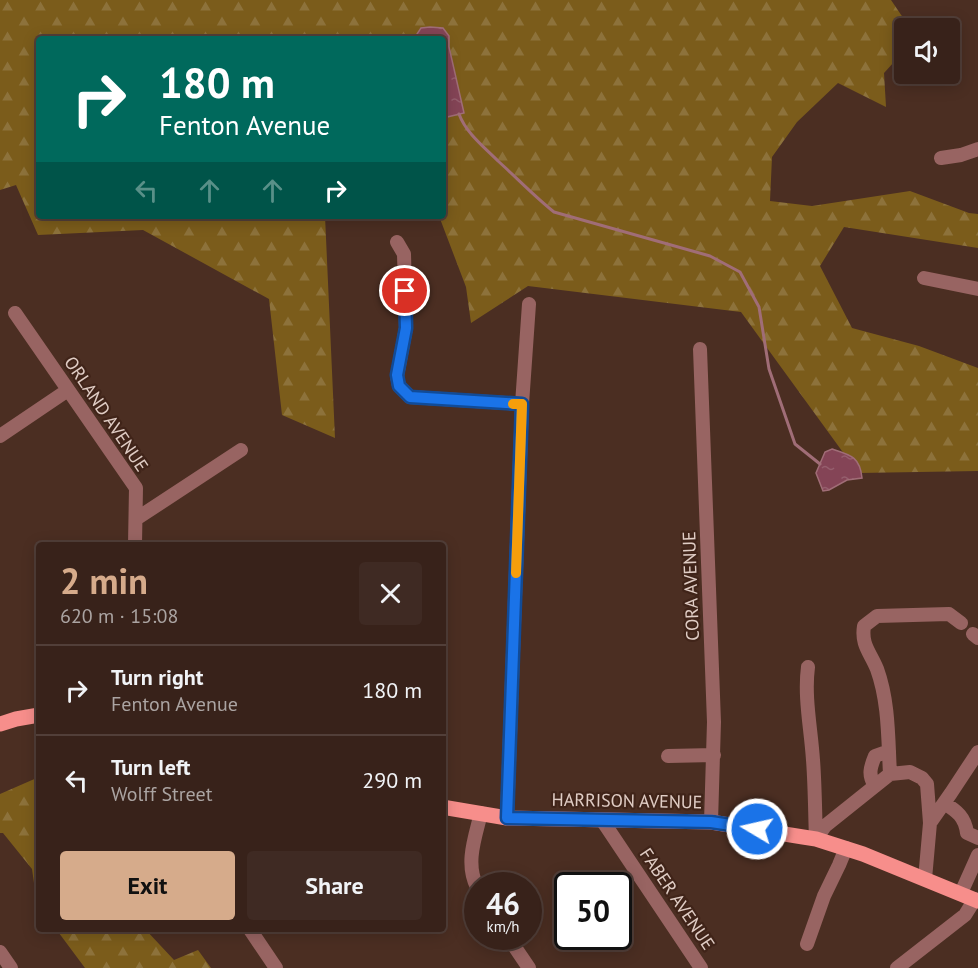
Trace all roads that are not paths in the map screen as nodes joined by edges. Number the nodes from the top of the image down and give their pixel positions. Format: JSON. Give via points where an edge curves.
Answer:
{"nodes":[{"id":1,"x":978,"y":149,"type":"edge"},
{"id":2,"x":941,"y":158,"type":"dead end"},
{"id":3,"x":397,"y":242,"type":"dead end"},
{"id":4,"x":924,"y":278,"type":"dead end"},
{"id":5,"x":978,"y":289,"type":"edge"},
{"id":6,"x":529,"y":304,"type":"dead end"},
{"id":7,"x":15,"y":313,"type":"dead end"},
{"id":8,"x":699,"y":349,"type":"dead end"},
{"id":9,"x":68,"y":390,"type":"junction"},
{"id":10,"x":522,"y":404,"type":"junction"},
{"id":11,"x":0,"y":436,"type":"edge"},
{"id":12,"x":240,"y":450,"type":"dead end"},
{"id":13,"x":136,"y":519,"type":"junction"},
{"id":14,"x":135,"y":542,"type":"edge"},
{"id":15,"x":961,"y":623,"type":"dead end"},
{"id":16,"x":808,"y":667,"type":"dead end"},
{"id":17,"x":36,"y":716,"type":"edge"},
{"id":18,"x":0,"y":724,"type":"edge"},
{"id":19,"x":888,"y":751,"type":"junction"},
{"id":20,"x":978,"y":752,"type":"edge"},
{"id":21,"x":714,"y":755,"type":"junction"},
{"id":22,"x":668,"y":756,"type":"dead end"},
{"id":23,"x":890,"y":774,"type":"junction"},
{"id":24,"x":875,"y":786,"type":"junction"},
{"id":25,"x":944,"y":803,"type":"junction"},
{"id":26,"x":446,"y":808,"type":"edge"},
{"id":27,"x":481,"y":813,"type":"junction"},
{"id":28,"x":507,"y":818,"type":"junction"},
{"id":29,"x":602,"y":820,"type":"junction"},
{"id":30,"x":711,"y":822,"type":"junction"},
{"id":31,"x":930,"y":823,"type":"junction"},
{"id":32,"x":978,"y":838,"type":"edge"},
{"id":33,"x":816,"y":839,"type":"junction"},
{"id":34,"x":846,"y":848,"type":"junction"},
{"id":35,"x":978,"y":855,"type":"edge"},
{"id":36,"x":473,"y":872,"type":"edge"},
{"id":37,"x":925,"y":879,"type":"junction"},
{"id":38,"x":971,"y":898,"type":"edge"},
{"id":39,"x":252,"y":932,"type":"edge"},
{"id":40,"x":807,"y":944,"type":"dead end"},
{"id":41,"x":517,"y":950,"type":"edge"},
{"id":42,"x":0,"y":952,"type":"edge"},
{"id":43,"x":10,"y":968,"type":"edge"},
{"id":44,"x":276,"y":968,"type":"edge"},
{"id":45,"x":529,"y":968,"type":"edge"},
{"id":46,"x":701,"y":968,"type":"edge"},
{"id":47,"x":897,"y":968,"type":"edge"}],
"edges":[{"from":1,"to":2,"type":"street"},
{"from":3,"to":10,"type":"street","via":[[404,254],[406,328],[397,375],[399,386],[410,397]]},
{"from":4,"to":5,"type":"street"},
{"from":6,"to":10,"type":"street"},
{"from":7,"to":9,"type":"street","name":"ORLAND AVENUE"},
{"from":8,"to":21,"type":"street","name":"CORA AVENUE"},
{"from":9,"to":11,"type":"street"},
{"from":9,"to":13,"type":"street","name":"ORLAND AVENUE","via":[[136,488]]},
{"from":10,"to":28,"type":"street"},
{"from":12,"to":13,"type":"street"},
{"from":13,"to":14,"type":"street","name":"ORLAND AVENUE"},
{"from":15,"to":19,"type":"street","via":[[949,614],[877,616],[864,626],[862,637],[877,668],[885,702]]},
{"from":16,"to":33,"type":"street"},
{"from":17,"to":18,"type":"main road"},
{"from":19,"to":23,"type":"street"},
{"from":19,"to":24,"type":"street","via":[[875,756],[871,766],[870,779]]},
{"from":20,"to":25,"type":"street"},
{"from":21,"to":22,"type":"street"},
{"from":21,"to":30,"type":"street","name":"CORA AVENUE"},
{"from":23,"to":24,"type":"street"},
{"from":23,"to":31,"type":"street","via":[[910,772],[927,784]]},
{"from":24,"to":33,"type":"street","via":[[825,826]]},
{"from":25,"to":31,"type":"street"},
{"from":25,"to":32,"type":"street","via":[[960,813],[967,833]]},
{"from":26,"to":27,"type":"main road","name":"HARRISON AVENUE"},
{"from":27,"to":28,"type":"main road","name":"HARRISON AVENUE"},
{"from":27,"to":36,"type":"street"},
{"from":28,"to":29,"type":"main road","name":"HARRISON AVENUE"},
{"from":29,"to":30,"type":"main road","name":"HARRISON AVENUE"},
{"from":29,"to":46,"type":"street","name":"FABER AVENUE"},
{"from":30,"to":33,"type":"main road","name":"HARRISON AVENUE"},
{"from":31,"to":37,"type":"street"},
{"from":33,"to":34,"type":"main road","name":"HARRISON AVENUE"},
{"from":34,"to":37,"type":"main road","name":"HARRISON AVENUE"},
{"from":34,"to":40,"type":"street"},
{"from":35,"to":38,"type":"street"},
{"from":37,"to":38,"type":"main road","name":"HARRISON AVENUE"},
{"from":38,"to":47,"type":"street","via":[[965,915]]},
{"from":39,"to":44,"type":"street"},
{"from":41,"to":45,"type":"street"},
{"from":42,"to":43,"type":"street"}]}
